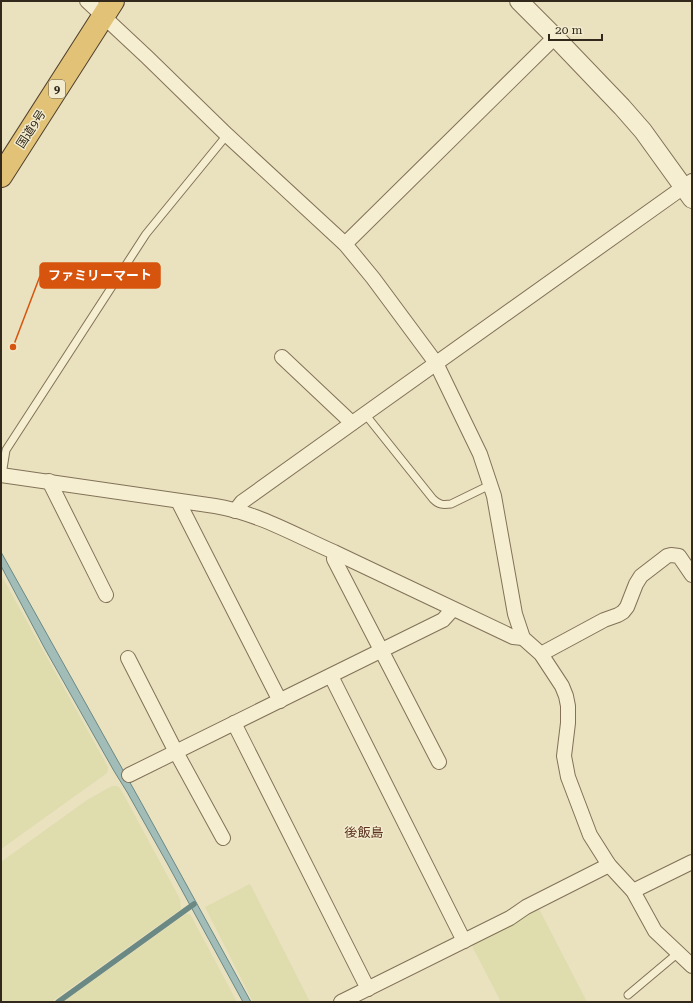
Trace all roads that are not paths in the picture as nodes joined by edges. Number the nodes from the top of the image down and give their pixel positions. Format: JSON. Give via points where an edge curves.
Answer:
{"nodes":[{"id":1,"x":87,"y":1,"type":"edge"},
{"id":2,"x":519,"y":1,"type":"edge"},
{"id":3,"x":108,"y":9,"type":"edge"},
{"id":4,"x":555,"y":37,"type":"junction"},
{"id":5,"x":227,"y":135,"type":"junction"},
{"id":6,"x":1,"y":176,"type":"edge"},
{"id":7,"x":689,"y":189,"type":"edge"},
{"id":8,"x":345,"y":244,"type":"junction"},
{"id":9,"x":282,"y":357,"type":"dead end"},
{"id":10,"x":436,"y":363,"type":"junction"},
{"id":11,"x":365,"y":414,"type":"junction"},
{"id":12,"x":352,"y":423,"type":"junction"},
{"id":13,"x":2,"y":475,"type":"edge"},
{"id":14,"x":49,"y":482,"type":"junction"},
{"id":15,"x":490,"y":485,"type":"junction"},
{"id":16,"x":178,"y":501,"type":"junction"},
{"id":17,"x":235,"y":511,"type":"junction"},
{"id":18,"x":335,"y":553,"type":"junction"},
{"id":19,"x":692,"y":575,"type":"edge"},
{"id":20,"x":106,"y":595,"type":"dead end"},
{"id":21,"x":453,"y":609,"type":"junction"},
{"id":22,"x":523,"y":638,"type":"junction"},
{"id":23,"x":381,"y":651,"type":"junction"},
{"id":24,"x":541,"y":654,"type":"junction"},
{"id":25,"x":128,"y":658,"type":"dead end"},
{"id":26,"x":331,"y":676,"type":"junction"},
{"id":27,"x":280,"y":701,"type":"junction"},
{"id":28,"x":234,"y":723,"type":"junction"},
{"id":29,"x":176,"y":752,"type":"junction"},
{"id":30,"x":439,"y":762,"type":"dead end"},
{"id":31,"x":129,"y":775,"type":"dead end"},
{"id":32,"x":222,"y":838,"type":"dead end"},
{"id":33,"x":692,"y":862,"type":"edge"},
{"id":34,"x":609,"y":865,"type":"junction"},
{"id":35,"x":633,"y":891,"type":"junction"},
{"id":36,"x":464,"y":941,"type":"junction"},
{"id":37,"x":678,"y":953,"type":"junction"},
{"id":38,"x":692,"y":966,"type":"edge"},
{"id":39,"x":368,"y":989,"type":"junction"},
{"id":40,"x":628,"y":995,"type":"dead end"},
{"id":41,"x":341,"y":1002,"type":"edge"}],
"edges":[{"from":1,"to":3,"type":"street"},
{"from":2,"to":4,"type":"street"},
{"from":3,"to":5,"type":"street","via":[[147,57]]},
{"from":3,"to":6,"type":"highway","name":"国道9号","number":"9"},
{"from":4,"to":7,"type":"street","via":[[622,107]]},
{"from":4,"to":8,"type":"street"},
{"from":5,"to":8,"type":"street"},
{"from":5,"to":13,"type":"lane","via":[[146,234],[6,450]]},
{"from":7,"to":10,"type":"street"},
{"from":8,"to":10,"type":"street"},
{"from":9,"to":12,"type":"street"},
{"from":10,"to":11,"type":"street"},
{"from":10,"to":15,"type":"street","via":[[480,454]]},
{"from":11,"to":12,"type":"street"},
{"from":11,"to":15,"type":"lane","via":[[438,504],[450,504]]},
{"from":12,"to":17,"type":"street","via":[[242,502]]},
{"from":13,"to":14,"type":"street"},
{"from":14,"to":16,"type":"street"},
{"from":14,"to":20,"type":"street"},
{"from":15,"to":22,"type":"street","via":[[514,614]]},
{"from":16,"to":17,"type":"street"},
{"from":16,"to":27,"type":"street"},
{"from":17,"to":18,"type":"street","via":[[267,521]]},
{"from":18,"to":21,"type":"street"},
{"from":18,"to":23,"type":"street","via":[[334,559]]},
{"from":19,"to":24,"type":"street","via":[[678,556],[667,556],[641,576],[624,612]]},
{"from":21,"to":22,"type":"street","via":[[513,637]]},
{"from":21,"to":23,"type":"street","via":[[443,620]]},
{"from":22,"to":24,"type":"street"},
{"from":23,"to":26,"type":"street"},
{"from":23,"to":30,"type":"street"},
{"from":24,"to":34,"type":"street","via":[[566,696],[568,723],[564,756],[568,778],[590,834]]},
{"from":25,"to":29,"type":"street"},
{"from":26,"to":27,"type":"street"},
{"from":26,"to":36,"type":"street"},
{"from":27,"to":28,"type":"street"},
{"from":28,"to":29,"type":"street"},
{"from":28,"to":39,"type":"street"},
{"from":29,"to":31,"type":"street"},
{"from":29,"to":32,"type":"street"},
{"from":33,"to":35,"type":"street"},
{"from":34,"to":35,"type":"street"},
{"from":34,"to":36,"type":"street"},
{"from":35,"to":37,"type":"street","via":[[655,931]]},
{"from":36,"to":39,"type":"street"},
{"from":37,"to":38,"type":"street"},
{"from":37,"to":40,"type":"lane"},
{"from":39,"to":41,"type":"street"}]}
